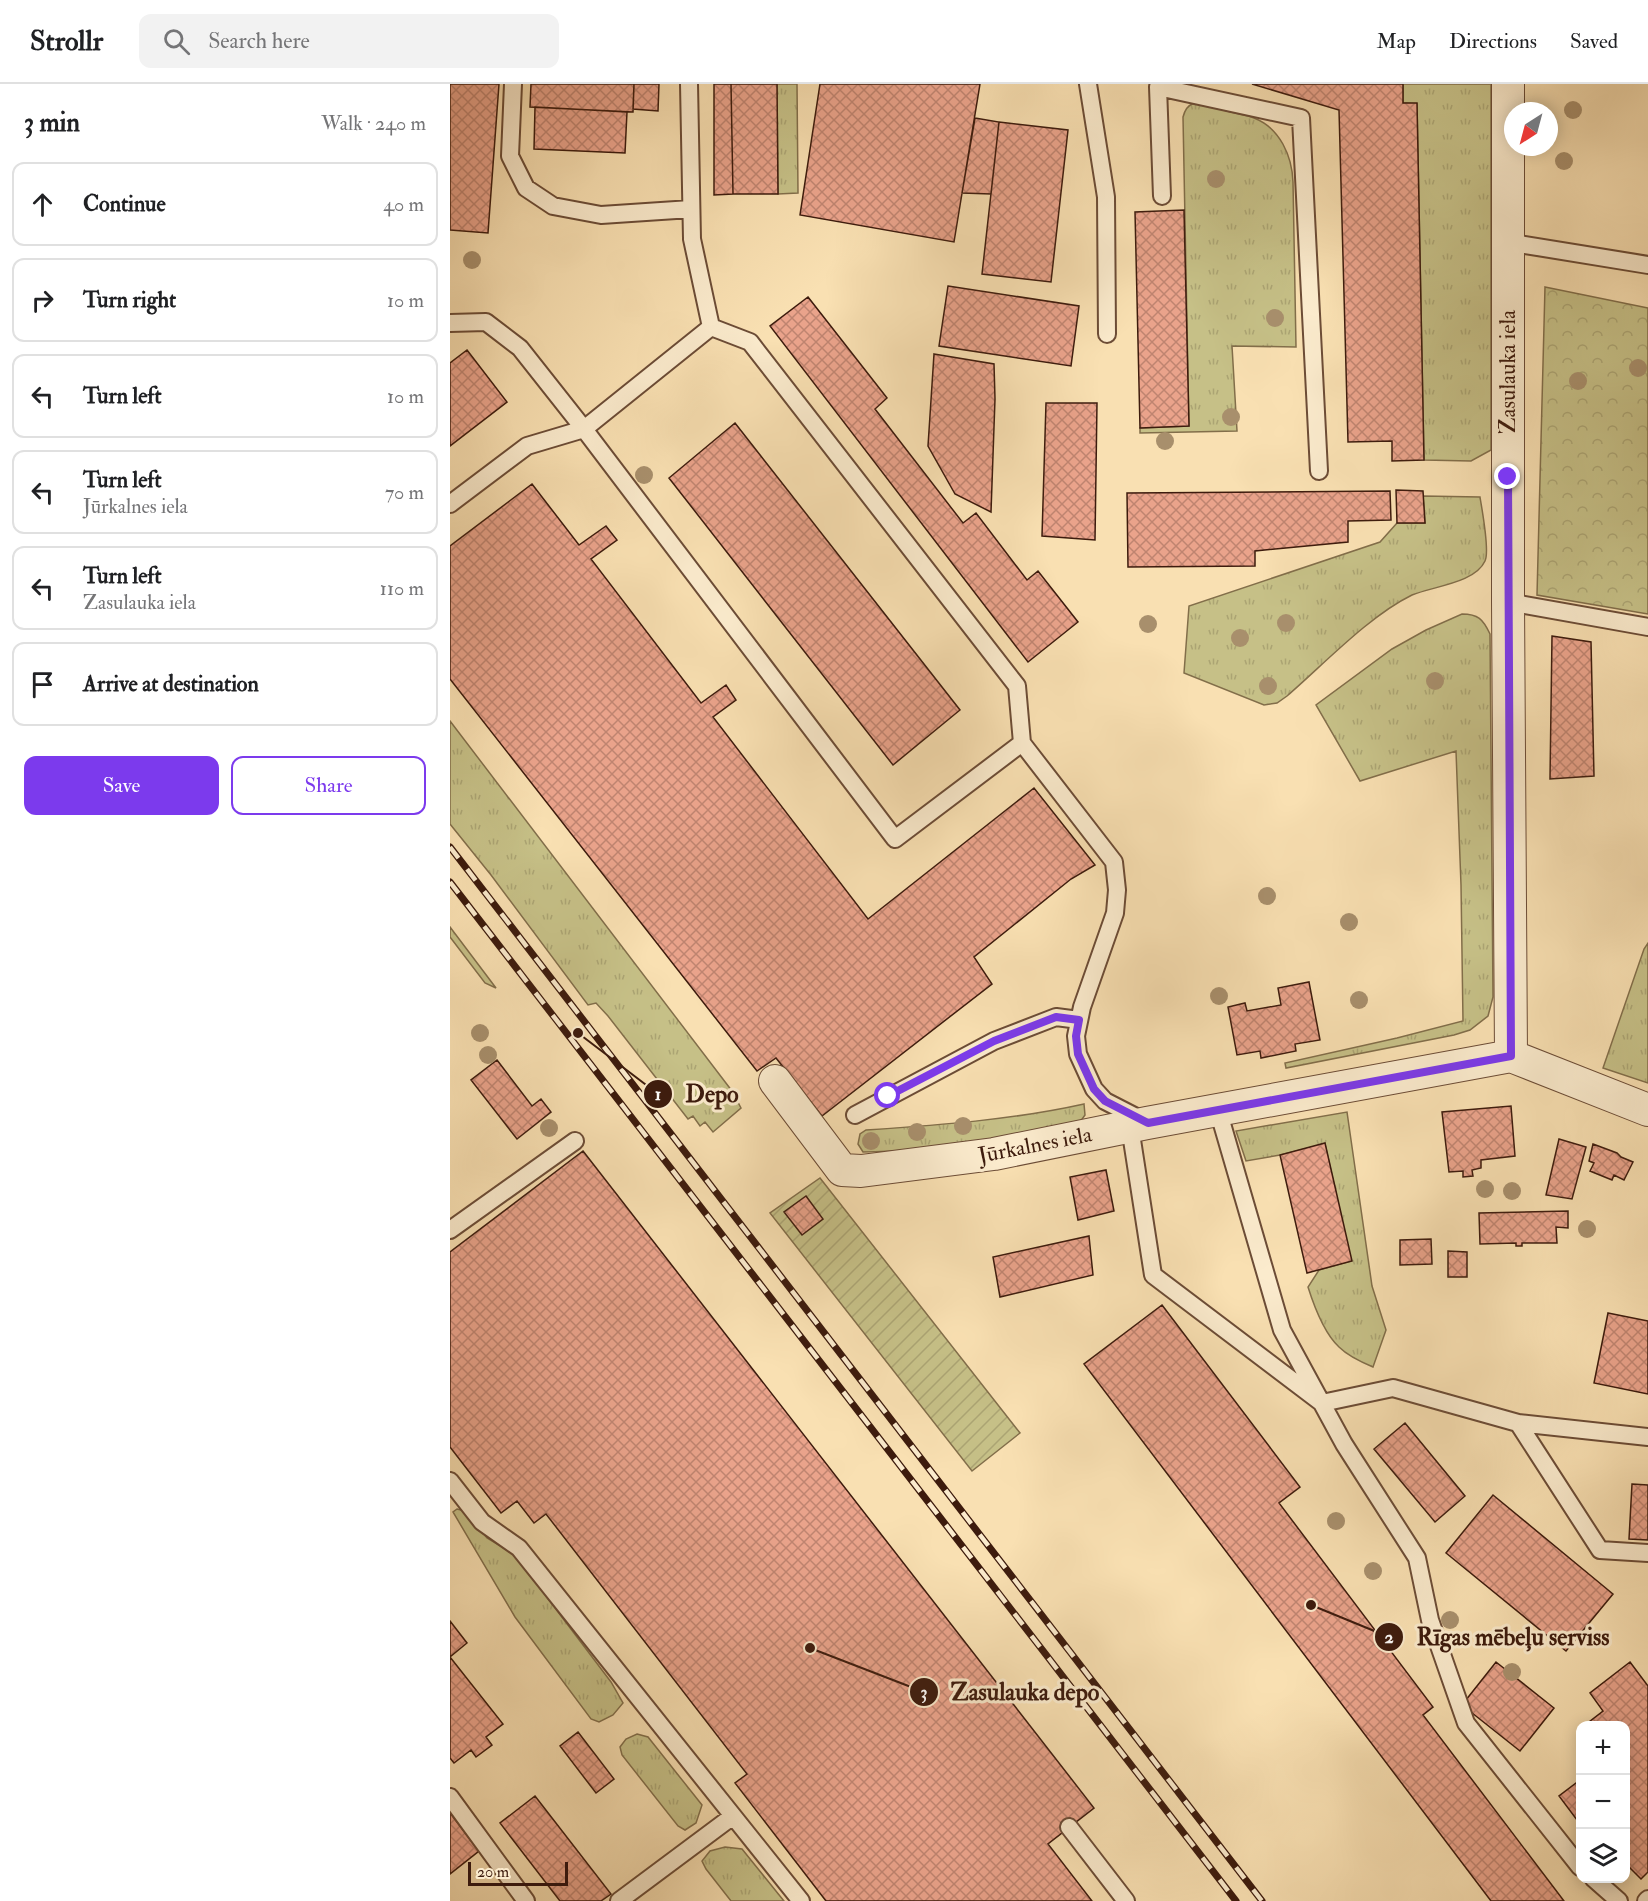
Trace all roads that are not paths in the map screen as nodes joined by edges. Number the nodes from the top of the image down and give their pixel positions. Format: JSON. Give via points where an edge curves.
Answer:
{"nodes":[{"id":1,"x":513,"y":84,"type":"edge"},
{"id":2,"x":689,"y":84,"type":"edge"},
{"id":3,"x":1088,"y":84,"type":"edge"},
{"id":4,"x":1508,"y":84,"type":"edge"},
{"id":5,"x":1162,"y":196,"type":"dead end"},
{"id":6,"x":691,"y":209,"type":"junction"},
{"id":7,"x":1507,"y":242,"type":"junction"},
{"id":8,"x":1646,"y":265,"type":"edge"},
{"id":9,"x":450,"y":323,"type":"edge"},
{"id":10,"x":711,"y":327,"type":"junction"},
{"id":11,"x":1107,"y":334,"type":"dead end"},
{"id":12,"x":584,"y":429,"type":"junction"},
{"id":13,"x":1318,"y":471,"type":"dead end"},
{"id":14,"x":450,"y":504,"type":"edge"},
{"id":15,"x":1508,"y":602,"type":"junction"},
{"id":16,"x":1648,"y":627,"type":"edge"},
{"id":17,"x":1022,"y":744,"type":"junction"},
{"id":18,"x":1079,"y":1020,"type":"junction"},
{"id":19,"x":1511,"y":1056,"type":"junction"},
{"id":20,"x":775,"y":1081,"type":"dead end"},
{"id":21,"x":1218,"y":1110,"type":"junction"},
{"id":22,"x":1648,"y":1110,"type":"edge"},
{"id":23,"x":855,"y":1115,"type":"dead end"},
{"id":24,"x":1139,"y":1125,"type":"junction"},
{"id":25,"x":574,"y":1141,"type":"dead end"},
{"id":26,"x":450,"y":1230,"type":"edge"},
{"id":27,"x":1322,"y":1403,"type":"junction"},
{"id":28,"x":1518,"y":1423,"type":"junction"},
{"id":29,"x":1648,"y":1437,"type":"edge"},
{"id":30,"x":450,"y":1481,"type":"edge"},
{"id":31,"x":1648,"y":1553,"type":"edge"},
{"id":32,"x":450,"y":1797,"type":"edge"},
{"id":33,"x":733,"y":1816,"type":"junction"},
{"id":34,"x":1070,"y":1827,"type":"dead end"},
{"id":35,"x":1576,"y":1861,"type":"edge"},
{"id":36,"x":1598,"y":1883,"type":"edge"},
{"id":37,"x":526,"y":1901,"type":"edge"},
{"id":38,"x":619,"y":1901,"type":"edge"},
{"id":39,"x":801,"y":1901,"type":"edge"},
{"id":40,"x":1126,"y":1901,"type":"edge"},
{"id":41,"x":1618,"y":1901,"type":"edge"}],
"edges":[{"from":1,"to":6,"type":"lane","via":[[510,156],[526,188],[553,206],[601,215]]},
{"from":2,"to":6,"type":"lane"},
{"from":3,"to":11,"type":"lane","via":[[1106,197]]},
{"from":4,"to":7,"type":"street","name":"Zasulauka iela"},
{"from":5,"to":13,"type":"lane","via":[[1158,87],[1301,118]]},
{"from":6,"to":10,"type":"lane","via":[[692,239]]},
{"from":7,"to":8,"type":"lane"},
{"from":7,"to":15,"type":"street","name":"Zasulauka iela"},
{"from":9,"to":12,"type":"lane","via":[[486,322],[520,348]]},
{"from":10,"to":12,"type":"lane"},
{"from":10,"to":17,"type":"lane","via":[[750,342],[1017,686]]},
{"from":12,"to":14,"type":"lane","via":[[526,446]]},
{"from":12,"to":17,"type":"lane","via":[[895,839]]},
{"from":15,"to":16,"type":"lane"},
{"from":15,"to":19,"type":"street","name":"Zasulauka iela"},
{"from":17,"to":18,"type":"lane","via":[[1114,862],[1118,890],[1115,913]]},
{"from":18,"to":23,"type":"lane","via":[[1056,1017],[994,1041]]},
{"from":18,"to":24,"type":"lane","via":[[1078,1054],[1094,1089]]},
{"from":19,"to":21,"type":"street","name":"Jūrkalnes iela"},
{"from":19,"to":22,"type":"street"},
{"from":20,"to":24,"type":"street","name":"Jūrkalnes iela","via":[[842,1170],[880,1170],[994,1154]]},
{"from":21,"to":24,"type":"street","name":"Jūrkalnes iela"},
{"from":21,"to":27,"type":"lane","via":[[1282,1330]]},
{"from":24,"to":27,"type":"lane","via":[[1153,1275]]},
{"from":25,"to":26,"type":"lane"},
{"from":27,"to":28,"type":"lane","via":[[1393,1388]]},
{"from":27,"to":35,"type":"lane","via":[[1416,1558],[1430,1620],[1466,1723]]},
{"from":28,"to":29,"type":"lane"},
{"from":28,"to":31,"type":"lane","via":[[1600,1550]]},
{"from":30,"to":33,"type":"lane","via":[[482,1522],[519,1548]]},
{"from":32,"to":37,"type":"lane"},
{"from":33,"to":38,"type":"lane"},
{"from":33,"to":39,"type":"lane"},
{"from":34,"to":40,"type":"lane"},
{"from":36,"to":41,"type":"lane"}]}
